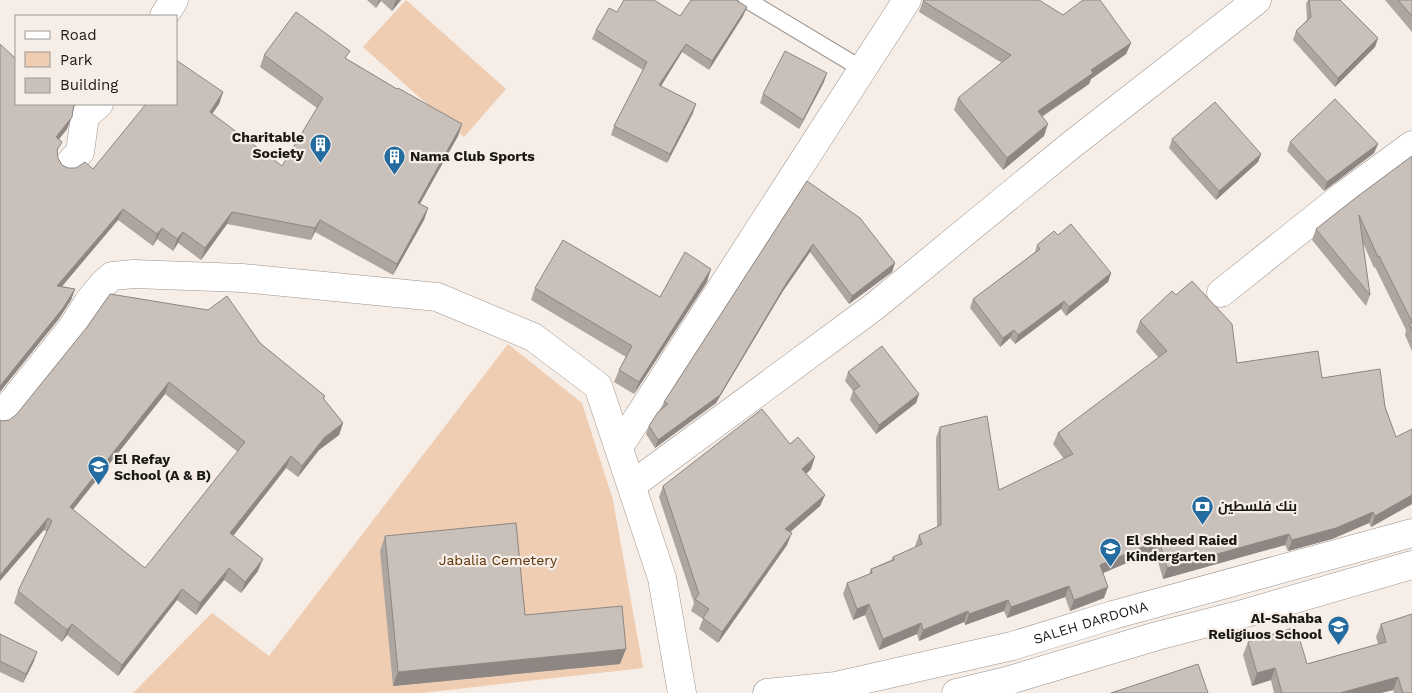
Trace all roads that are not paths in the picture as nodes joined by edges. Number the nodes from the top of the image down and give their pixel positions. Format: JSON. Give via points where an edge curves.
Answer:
{"nodes":[{"id":1,"x":174,"y":0,"type":"edge"},
{"id":2,"x":747,"y":0,"type":"edge"},
{"id":3,"x":907,"y":0,"type":"edge"},
{"id":4,"x":1258,"y":0,"type":"edge"},
{"id":5,"x":165,"y":15,"type":"edge"},
{"id":6,"x":862,"y":69,"type":"junction"},
{"id":7,"x":98,"y":105,"type":"edge"},
{"id":8,"x":1412,"y":145,"type":"edge"},
{"id":9,"x":68,"y":165,"type":"dead end"},
{"id":10,"x":1221,"y":293,"type":"dead end"},
{"id":11,"x":0,"y":417,"type":"edge"},
{"id":12,"x":619,"y":447,"type":"junction"},
{"id":13,"x":632,"y":485,"type":"junction"},
{"id":14,"x":1412,"y":533,"type":"edge"},
{"id":15,"x":1412,"y":565,"type":"edge"},
{"id":16,"x":1012,"y":646,"type":"junction"},
{"id":17,"x":1009,"y":687,"type":"edge"},
{"id":18,"x":682,"y":693,"type":"edge"},
{"id":19,"x":767,"y":693,"type":"edge"},
{"id":20,"x":956,"y":693,"type":"edge"}],
"edges":[{"from":1,"to":5,"type":"street"},
{"from":2,"to":6,"type":"lane"},
{"from":3,"to":6,"type":"street"},
{"from":4,"to":13,"type":"street","via":[[1070,146],[875,306]]},
{"from":6,"to":12,"type":"street"},
{"from":7,"to":9,"type":"street","via":[[85,116],[80,152]]},
{"from":8,"to":10,"type":"street"},
{"from":11,"to":12,"type":"street","via":[[112,276],[232,278],[437,298],[533,337],[598,386]]},
{"from":12,"to":13,"type":"street"},
{"from":13,"to":18,"type":"street","via":[[662,578]]},
{"from":14,"to":16,"type":"street","name":"SALEH DARDONA"},
{"from":15,"to":17,"type":"street","via":[[1158,636]]},
{"from":16,"to":17,"type":"lane"},
{"from":16,"to":19,"type":"street","name":"SALEH DARDONA","via":[[836,686]]},
{"from":17,"to":20,"type":"street"}]}
